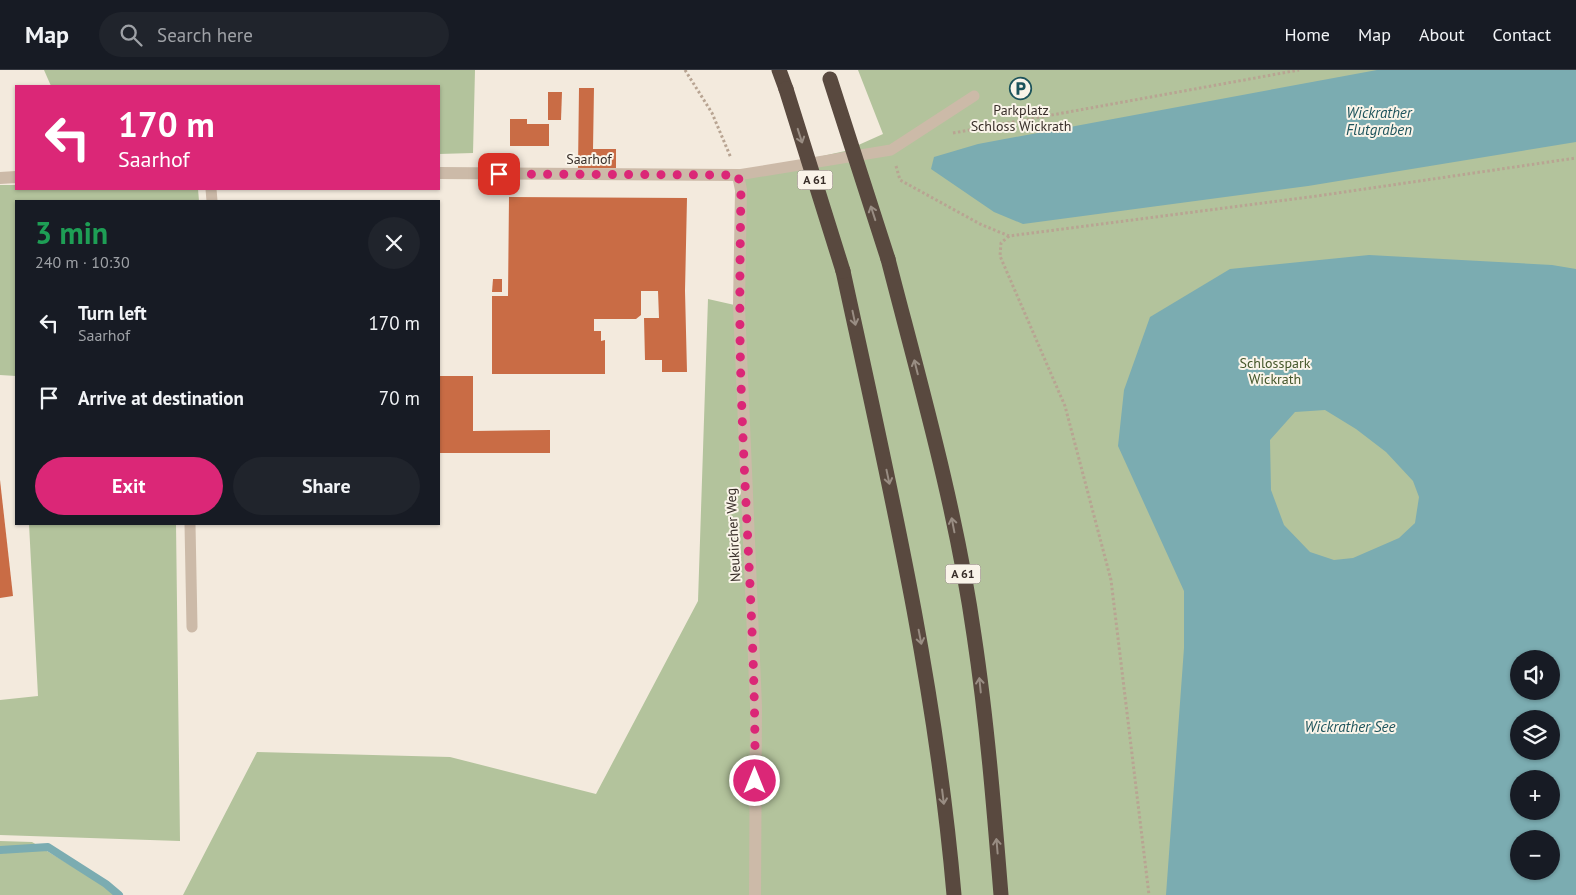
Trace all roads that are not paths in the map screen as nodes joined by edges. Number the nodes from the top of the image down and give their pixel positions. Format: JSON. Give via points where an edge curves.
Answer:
{"nodes":[{"id":1,"x":779,"y":70,"type":"edge"},
{"id":2,"x":828,"y":75,"type":"edge"},
{"id":3,"x":974,"y":96,"type":"dead end"},
{"id":4,"x":440,"y":174,"type":"edge"},
{"id":5,"x":738,"y":175,"type":"junction"},
{"id":6,"x":15,"y":177,"type":"edge"},
{"id":7,"x":0,"y":178,"type":"edge"},
{"id":8,"x":190,"y":525,"type":"edge"},
{"id":9,"x":192,"y":627,"type":"dead end"},
{"id":10,"x":755,"y":895,"type":"edge"},
{"id":11,"x":954,"y":895,"type":"edge"},
{"id":12,"x":1001,"y":895,"type":"edge"}],
"edges":[{"from":1,"to":11,"type":"highway","number":"A 61","one_way":true,"bridge":true,"via":[[843,271],[903,546],[932,703]]},
{"from":12,"to":2,"type":"highway","number":"A 61","one_way":true,"bridge":true,"via":[[974,634],[944,476],[888,259]]},
{"from":3,"to":5,"type":"lane","via":[[891,150]]},
{"from":4,"to":5,"type":"street","name":"Saarhof"},
{"from":5,"to":10,"type":"street","name":"Neukircher Weg","via":[[741,190],[741,384],[756,706]]},
{"from":6,"to":7,"type":"street"},
{"from":8,"to":9,"type":"lane"}]}
